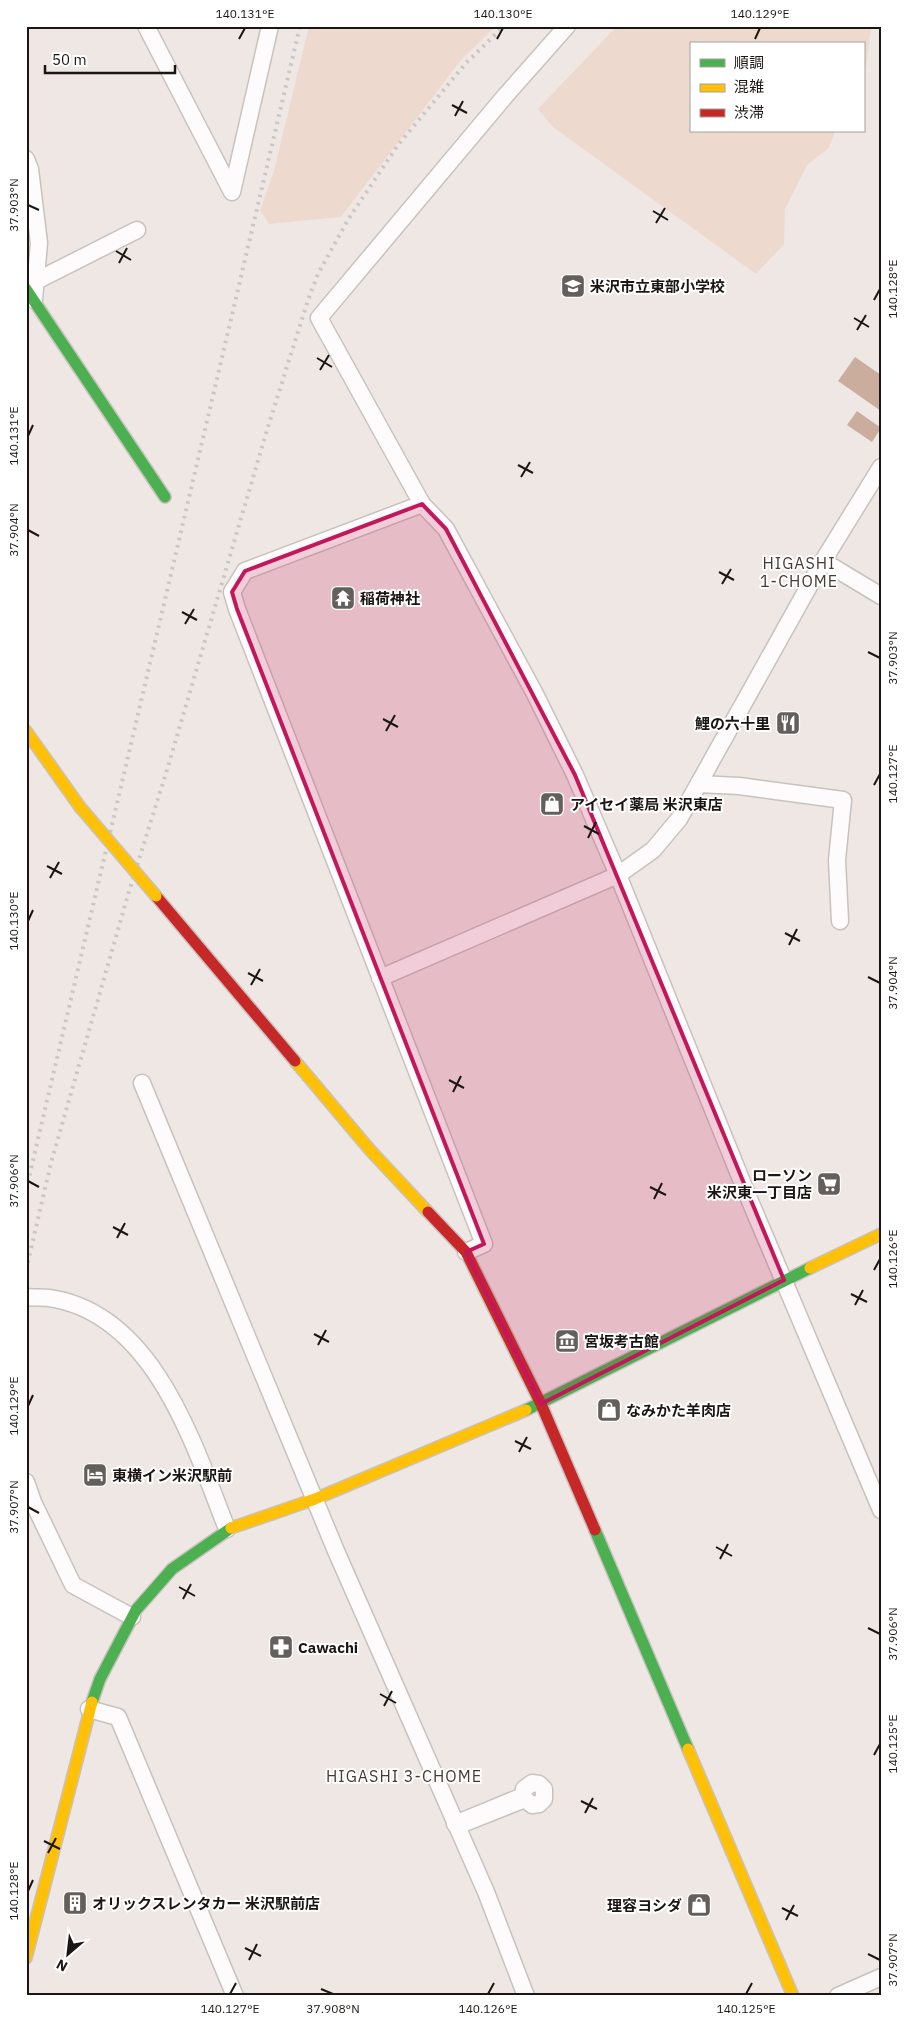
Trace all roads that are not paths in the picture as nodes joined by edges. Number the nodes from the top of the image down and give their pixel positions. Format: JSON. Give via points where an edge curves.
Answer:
{"nodes":[{"id":1,"x":146,"y":26,"type":"edge"},
{"id":2,"x":270,"y":26,"type":"edge"},
{"id":3,"x":566,"y":26,"type":"edge"},
{"id":4,"x":26,"y":159,"type":"edge"},
{"id":5,"x":137,"y":230,"type":"dead end"},
{"id":6,"x":32,"y":290,"type":"edge"},
{"id":7,"x":881,"y":467,"type":"edge"},
{"id":8,"x":166,"y":497,"type":"dead end"},
{"id":9,"x":422,"y":504,"type":"junction"},
{"id":10,"x":823,"y":561,"type":"junction"},
{"id":11,"x":881,"y":596,"type":"edge"},
{"id":12,"x":26,"y":731,"type":"edge"},
{"id":13,"x":699,"y":784,"type":"junction"},
{"id":14,"x":618,"y":875,"type":"junction"},
{"id":15,"x":840,"y":921,"type":"dead end"},
{"id":16,"x":380,"y":978,"type":"junction"},
{"id":17,"x":142,"y":1083,"type":"dead end"},
{"id":18,"x":881,"y":1234,"type":"edge"},
{"id":19,"x":466,"y":1252,"type":"junction"},
{"id":20,"x":784,"y":1280,"type":"junction"},
{"id":21,"x":26,"y":1297,"type":"edge"},
{"id":22,"x":541,"y":1404,"type":"junction"},
{"id":23,"x":26,"y":1482,"type":"edge"},
{"id":24,"x":315,"y":1499,"type":"junction"},
{"id":25,"x":880,"y":1508,"type":"edge"},
{"id":26,"x":227,"y":1529,"type":"junction"},
{"id":27,"x":132,"y":1617,"type":"junction"},
{"id":28,"x":89,"y":1709,"type":"junction"},
{"id":29,"x":456,"y":1825,"type":"junction"},
{"id":30,"x":26,"y":1958,"type":"edge"},
{"id":31,"x":881,"y":1977,"type":"edge"},
{"id":32,"x":235,"y":1996,"type":"edge"},
{"id":33,"x":526,"y":1996,"type":"edge"},
{"id":34,"x":793,"y":1996,"type":"edge"},
{"id":35,"x":838,"y":1996,"type":"edge"}],
"edges":[{"from":1,"to":2,"type":"street","via":[[232,192]]},
{"from":3,"to":9,"type":"street","via":[[319,318]]},
{"from":4,"to":6,"type":"street","via":[[39,242]]},
{"from":5,"to":6,"type":"street"},
{"from":6,"to":8,"type":"street"},
{"from":7,"to":10,"type":"street"},
{"from":9,"to":14,"type":"street","via":[[446,529],[534,694],[575,775]]},
{"from":9,"to":16,"type":"street","via":[[245,571],[232,592]]},
{"from":10,"to":11,"type":"street"},
{"from":10,"to":13,"type":"street"},
{"from":12,"to":19,"type":"street","bridge":true,"via":[[80,807],[370,1150]]},
{"from":13,"to":14,"type":"street","via":[[679,820],[653,850]]},
{"from":13,"to":15,"type":"street","via":[[843,800],[837,860]]},
{"from":14,"to":16,"type":"street"},
{"from":14,"to":20,"type":"street"},
{"from":16,"to":19,"type":"street","via":[[484,1244]]},
{"from":17,"to":24,"type":"street"},
{"from":18,"to":20,"type":"street"},
{"from":19,"to":22,"type":"street"},
{"from":20,"to":22,"type":"street"},
{"from":20,"to":25,"type":"street"},
{"from":21,"to":26,"type":"street","via":[[50,1298],[94,1314],[118,1329],[140,1352],[175,1404]]},
{"from":22,"to":24,"type":"street"},
{"from":22,"to":34,"type":"street"},
{"from":23,"to":27,"type":"street","via":[[73,1584]]},
{"from":24,"to":26,"type":"street"},
{"from":24,"to":29,"type":"street"},
{"from":26,"to":27,"type":"street","via":[[172,1569]]},
{"from":27,"to":28,"type":"street","via":[[100,1679]]},
{"from":28,"to":30,"type":"street"},
{"from":28,"to":32,"type":"street","via":[[118,1717]]},
{"from":29,"to":29,"type":"street","via":[[523,1796],[524,1789],[532,1783],[544,1789],[544,1799],[539,1804],[532,1805],[524,1799]]},
{"from":29,"to":33,"type":"street"},
{"from":31,"to":35,"type":"street"}]}
